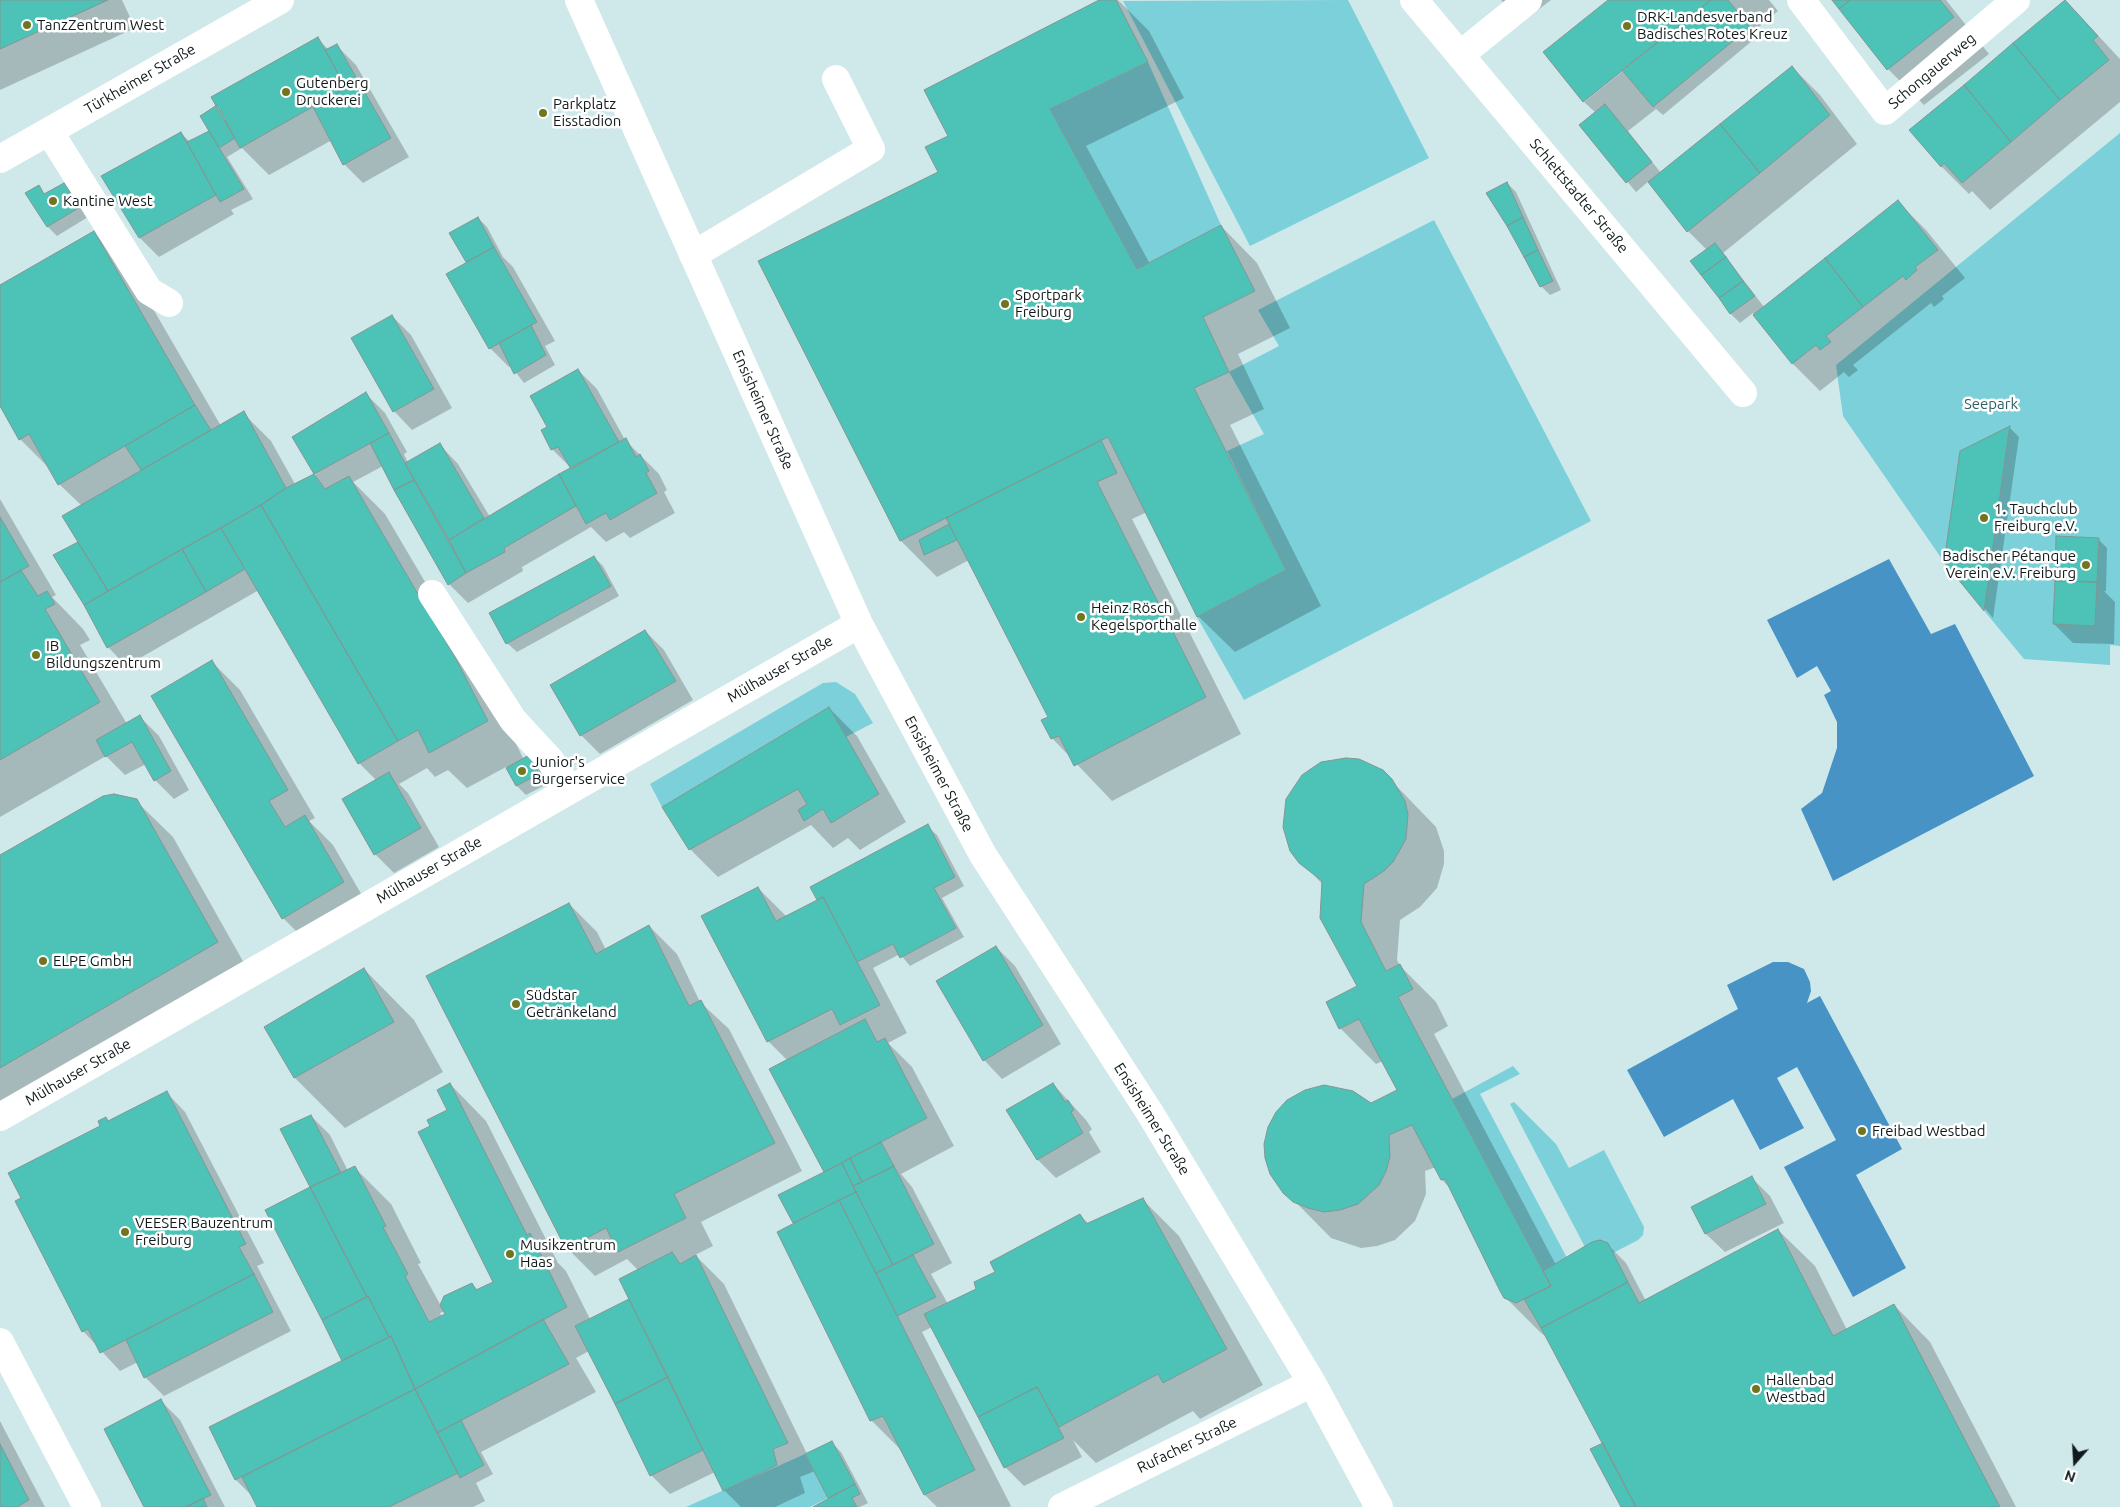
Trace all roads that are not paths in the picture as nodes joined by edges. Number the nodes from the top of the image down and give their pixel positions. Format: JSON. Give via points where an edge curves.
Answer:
{"nodes":[{"id":1,"x":280,"y":0,"type":"edge"},
{"id":2,"x":579,"y":0,"type":"edge"},
{"id":3,"x":1414,"y":0,"type":"edge"},
{"id":4,"x":1528,"y":0,"type":"edge"},
{"id":5,"x":1801,"y":0,"type":"edge"},
{"id":6,"x":2016,"y":0,"type":"edge"},
{"id":7,"x":1460,"y":55,"type":"junction"},
{"id":8,"x":836,"y":79,"type":"dead end"},
{"id":9,"x":48,"y":131,"type":"junction"},
{"id":10,"x":0,"y":159,"type":"edge"},
{"id":11,"x":693,"y":255,"type":"junction"},
{"id":12,"x":169,"y":303,"type":"dead end"},
{"id":13,"x":1743,"y":393,"type":"dead end"},
{"id":14,"x":432,"y":594,"type":"dead end"},
{"id":15,"x":858,"y":624,"type":"junction"},
{"id":16,"x":570,"y":790,"type":"junction"},
{"id":17,"x":0,"y":1117,"type":"edge"},
{"id":18,"x":0,"y":1342,"type":"edge"},
{"id":19,"x":1312,"y":1383,"type":"junction"},
{"id":20,"x":87,"y":1507,"type":"edge"},
{"id":21,"x":1062,"y":1507,"type":"edge"},
{"id":22,"x":1379,"y":1507,"type":"edge"}],
"edges":[{"from":1,"to":9,"type":"street","name":"Türkheimer Straße"},
{"from":2,"to":11,"type":"street","name":"Ensisheimer Straße"},
{"from":3,"to":7,"type":"street","name":"Schlettstadter Straße"},
{"from":4,"to":7,"type":"street"},
{"from":5,"to":6,"type":"street","name":"Schongauerweg","via":[[1885,111]]},
{"from":7,"to":13,"type":"street","name":"Schlettstadter Straße"},
{"from":8,"to":11,"type":"street","via":[[871,149]]},
{"from":9,"to":10,"type":"street","name":"Türkheimer Straße"},
{"from":9,"to":12,"type":"street","via":[[149,291]]},
{"from":11,"to":15,"type":"street","name":"Ensisheimer Straße"},
{"from":14,"to":16,"type":"street","via":[[513,720],[550,760]]},
{"from":15,"to":16,"type":"street","name":"Mülhauser Straße"},
{"from":15,"to":19,"type":"street","name":"Ensisheimer Straße","via":[[983,855],[1150,1113]]},
{"from":16,"to":17,"type":"street","name":"Mülhauser Straße"},
{"from":18,"to":20,"type":"street"},
{"from":19,"to":21,"type":"street","name":"Rufacher Straße"},
{"from":19,"to":22,"type":"street","name":"Ensisheimer Straße"}]}
